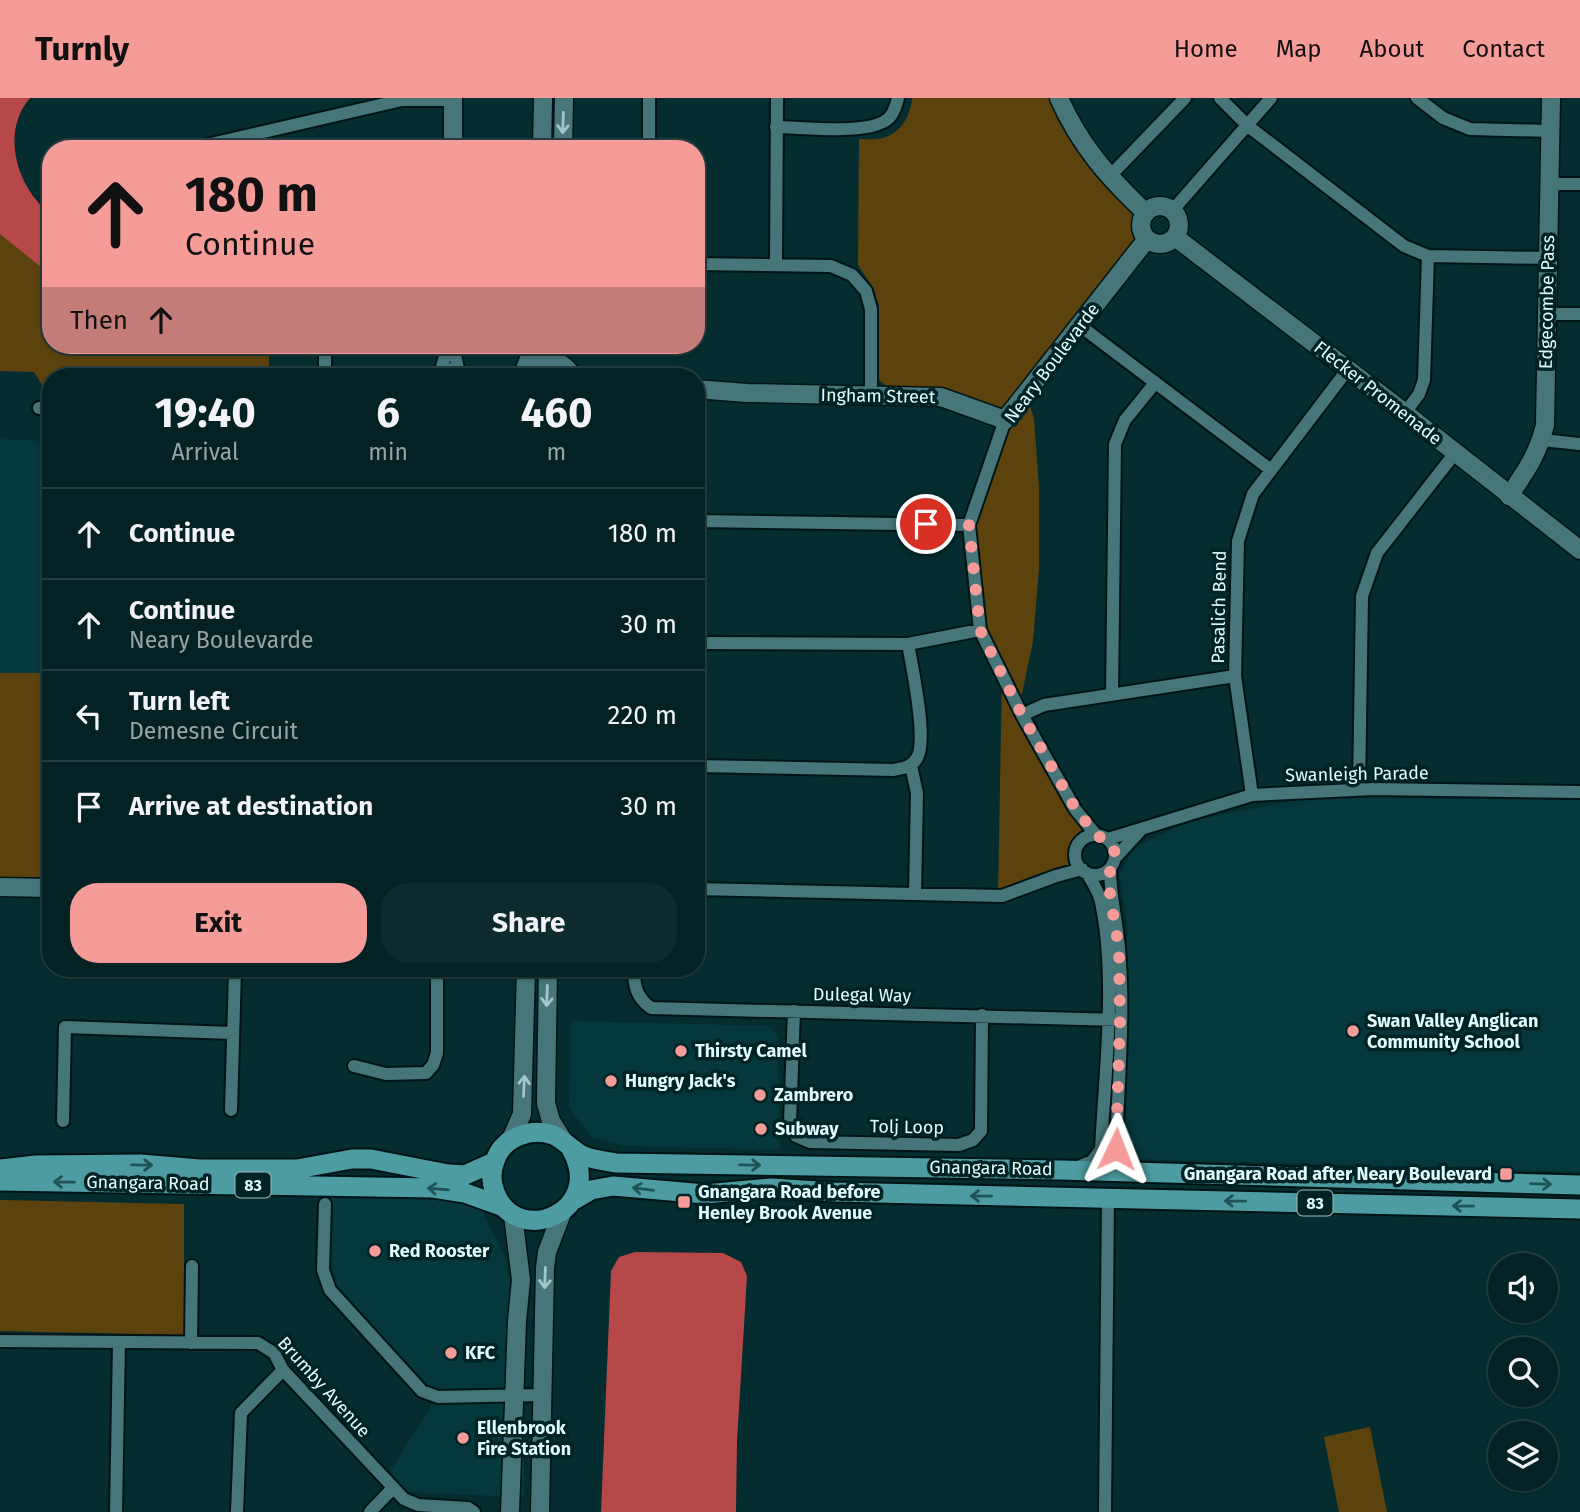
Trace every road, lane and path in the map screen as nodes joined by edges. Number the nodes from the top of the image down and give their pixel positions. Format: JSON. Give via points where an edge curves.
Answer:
{"nodes":[{"id":1,"x":543,"y":98,"type":"edge"},
{"id":2,"x":564,"y":98,"type":"edge"},
{"id":3,"x":649,"y":98,"type":"edge"},
{"id":4,"x":777,"y":98,"type":"edge"},
{"id":5,"x":898,"y":98,"type":"edge"},
{"id":6,"x":1059,"y":98,"type":"edge"},
{"id":7,"x":1185,"y":98,"type":"edge"},
{"id":8,"x":1220,"y":98,"type":"edge"},
{"id":9,"x":1271,"y":98,"type":"edge"},
{"id":10,"x":1417,"y":98,"type":"edge"},
{"id":11,"x":1551,"y":98,"type":"edge"},
{"id":12,"x":453,"y":99,"type":"edge"},
{"id":13,"x":1248,"y":125,"type":"junction"},
{"id":14,"x":776,"y":127,"type":"junction"},
{"id":15,"x":1550,"y":131,"type":"junction"},
{"id":16,"x":228,"y":140,"type":"edge"},
{"id":17,"x":453,"y":140,"type":"edge"},
{"id":18,"x":542,"y":140,"type":"edge"},
{"id":19,"x":563,"y":140,"type":"edge"},
{"id":20,"x":649,"y":140,"type":"edge"},
{"id":21,"x":1109,"y":177,"type":"junction"},
{"id":22,"x":1549,"y":184,"type":"junction"},
{"id":23,"x":1580,"y":184,"type":"edge"},
{"id":24,"x":1172,"y":211,"type":"junction"},
{"id":25,"x":1146,"y":213,"type":"junction"},
{"id":26,"x":1175,"y":237,"type":"junction"},
{"id":27,"x":1147,"y":239,"type":"junction"},
{"id":28,"x":1428,"y":256,"type":"junction"},
{"id":29,"x":1548,"y":258,"type":"junction"},
{"id":30,"x":705,"y":264,"type":"edge"},
{"id":31,"x":776,"y":264,"type":"junction"},
{"id":32,"x":1547,"y":314,"type":"junction"},
{"id":33,"x":1580,"y":314,"type":"edge"},
{"id":34,"x":1079,"y":325,"type":"junction"},
{"id":35,"x":527,"y":368,"type":"edge"},
{"id":36,"x":566,"y":368,"type":"edge"},
{"id":37,"x":1348,"y":369,"type":"junction"},
{"id":38,"x":1155,"y":383,"type":"junction"},
{"id":39,"x":705,"y":390,"type":"edge"},
{"id":40,"x":747,"y":393,"type":"junction"},
{"id":41,"x":705,"y":396,"type":"edge"},
{"id":42,"x":871,"y":396,"type":"junction"},
{"id":43,"x":1405,"y":413,"type":"junction"},
{"id":44,"x":1005,"y":420,"type":"junction"},
{"id":45,"x":1542,"y":440,"type":"junction"},
{"id":46,"x":1580,"y":444,"type":"edge"},
{"id":47,"x":1455,"y":453,"type":"junction"},
{"id":48,"x":1271,"y":470,"type":"junction"},
{"id":49,"x":1508,"y":496,"type":"junction"},
{"id":50,"x":705,"y":521,"type":"edge"},
{"id":51,"x":969,"y":525,"type":"junction"},
{"id":52,"x":1580,"y":550,"type":"edge"},
{"id":53,"x":980,"y":630,"type":"junction"},
{"id":54,"x":705,"y":643,"type":"edge"},
{"id":55,"x":908,"y":644,"type":"junction"},
{"id":56,"x":1235,"y":676,"type":"junction"},
{"id":57,"x":1112,"y":695,"type":"junction"},
{"id":58,"x":1022,"y":715,"type":"junction"},
{"id":59,"x":705,"y":766,"type":"edge"},
{"id":60,"x":911,"y":766,"type":"junction"},
{"id":61,"x":1359,"y":789,"type":"junction"},
{"id":62,"x":1580,"y":792,"type":"edge"},
{"id":63,"x":1252,"y":795,"type":"junction"},
{"id":64,"x":1075,"y":808,"type":"junction"},
{"id":65,"x":1140,"y":830,"type":"junction"},
{"id":66,"x":1102,"y":837,"type":"junction"},
{"id":67,"x":1077,"y":850,"type":"junction"},
{"id":68,"x":1112,"y":863,"type":"junction"},
{"id":69,"x":1084,"y":871,"type":"junction"},
{"id":70,"x":1056,"y":876,"type":"junction"},
{"id":71,"x":0,"y":887,"type":"edge"},
{"id":72,"x":42,"y":888,"type":"edge"},
{"id":73,"x":705,"y":889,"type":"edge"},
{"id":74,"x":915,"y":894,"type":"junction"},
{"id":75,"x":235,"y":977,"type":"edge"},
{"id":76,"x":437,"y":977,"type":"edge"},
{"id":77,"x":526,"y":977,"type":"edge"},
{"id":78,"x":548,"y":977,"type":"edge"},
{"id":79,"x":634,"y":977,"type":"edge"},
{"id":80,"x":794,"y":1011,"type":"junction"},
{"id":81,"x":982,"y":1014,"type":"junction"},
{"id":82,"x":1114,"y":1019,"type":"junction"},
{"id":83,"x":232,"y":1032,"type":"junction"},
{"id":84,"x":354,"y":1066,"type":"dead end"},
{"id":85,"x":231,"y":1110,"type":"dead end"},
{"id":86,"x":63,"y":1121,"type":"dead end"},
{"id":87,"x":568,"y":1146,"type":"junction"},
{"id":88,"x":498,"y":1155,"type":"junction"},
{"id":89,"x":0,"y":1169,"type":"edge"},
{"id":90,"x":1061,"y":1170,"type":"junction"},
{"id":91,"x":1141,"y":1173,"type":"junction"},
{"id":92,"x":0,"y":1181,"type":"edge"},
{"id":93,"x":1580,"y":1185,"type":"edge"},
{"id":94,"x":1108,"y":1198,"type":"junction"},
{"id":95,"x":325,"y":1204,"type":"dead end"},
{"id":96,"x":568,"y":1206,"type":"junction"},
{"id":97,"x":1580,"y":1209,"type":"edge"},
{"id":98,"x":509,"y":1211,"type":"junction"},
{"id":99,"x":192,"y":1266,"type":"dead end"},
{"id":100,"x":0,"y":1341,"type":"edge"},
{"id":101,"x":119,"y":1342,"type":"junction"},
{"id":102,"x":191,"y":1343,"type":"junction"},
{"id":103,"x":283,"y":1370,"type":"junction"},
{"id":104,"x":542,"y":1395,"type":"junction"},
{"id":105,"x":515,"y":1396,"type":"junction"},
{"id":106,"x":393,"y":1488,"type":"junction"},
{"id":107,"x":116,"y":1512,"type":"edge"},
{"id":108,"x":237,"y":1512,"type":"edge"},
{"id":109,"x":370,"y":1512,"type":"edge"},
{"id":110,"x":474,"y":1512,"type":"edge"},
{"id":111,"x":510,"y":1512,"type":"edge"},
{"id":112,"x":540,"y":1512,"type":"edge"},
{"id":113,"x":1105,"y":1512,"type":"edge"}],
"edges":[{"from":1,"to":18,"type":"street"},
{"from":2,"to":19,"type":"street","one_way":true},
{"from":3,"to":20,"type":"street"},
{"from":4,"to":14,"type":"street"},
{"from":5,"to":14,"type":"street","via":[[889,118],[868,127]]},
{"from":6,"to":21,"type":"street","via":[[1086,148]]},
{"from":7,"to":21,"type":"street"},
{"from":8,"to":13,"type":"street"},
{"from":9,"to":13,"type":"street"},
{"from":10,"to":15,"type":"street","via":[[1443,118],[1470,129]]},
{"from":11,"to":15,"type":"street","name":"Edgecombe Pass"},
{"from":12,"to":16,"type":"street","via":[[402,100]]},
{"from":12,"to":17,"type":"street"},
{"from":13,"to":24,"type":"street"},
{"from":13,"to":28,"type":"street","via":[[1404,246]]},
{"from":14,"to":31,"type":"street"},
{"from":15,"to":22,"type":"street","name":"Edgecombe Pass"},
{"from":21,"to":25,"type":"street"},
{"from":22,"to":23,"type":"street"},
{"from":22,"to":29,"type":"street","name":"Edgecombe Pass"},
{"from":24,"to":25,"type":"street","via":[[1156,207]]},
{"from":24,"to":26,"type":"street","via":[[1180,226]]},
{"from":25,"to":27,"type":"street","via":[[1142,229]]},
{"from":26,"to":27,"type":"street","via":[[1158,244]]},
{"from":26,"to":37,"type":"street","name":"Flecker Promenade"},
{"from":27,"to":34,"type":"street","name":"Neary Boulevarde"},
{"from":28,"to":29,"type":"street"},
{"from":28,"to":43,"type":"street","via":[[1424,380]]},
{"from":29,"to":32,"type":"street","name":"Edgecombe Pass"},
{"from":30,"to":31,"type":"street"},
{"from":31,"to":42,"type":"street","via":[[831,266],[852,275],[866,291],[871,309]]},
{"from":32,"to":33,"type":"street"},
{"from":32,"to":45,"type":"street","name":"Edgecombe Pass"},
{"from":34,"to":38,"type":"street"},
{"from":34,"to":44,"type":"street","name":"Neary Boulevarde"},
{"from":35,"to":36,"type":"street","via":[[544,360]]},
{"from":37,"to":43,"type":"street","name":"Flecker Promenade"},
{"from":37,"to":48,"type":"street","name":"Pasalich Bend"},
{"from":38,"to":48,"type":"street"},
{"from":38,"to":57,"type":"street","via":[[1125,420],[1115,444]]},
{"from":39,"to":40,"type":"street","name":"Ingham Street"},
{"from":40,"to":41,"type":"street","name":"Ingham Street"},
{"from":40,"to":42,"type":"street","name":"Ingham Street"},
{"from":42,"to":44,"type":"street","name":"Ingham Street","via":[[942,397]]},
{"from":43,"to":47,"type":"street","name":"Flecker Promenade"},
{"from":44,"to":51,"type":"street","name":"Neary Boulevarde"},
{"from":45,"to":46,"type":"street"},
{"from":45,"to":49,"type":"street","name":"Edgecombe Pass"},
{"from":47,"to":49,"type":"street","name":"Flecker Promenade"},
{"from":47,"to":61,"type":"street","via":[[1377,553],[1362,596]]},
{"from":48,"to":56,"type":"street","name":"Pasalich Bend","via":[[1253,494],[1238,541]]},
{"from":49,"to":52,"type":"street","name":"Flecker Promenade"},
{"from":50,"to":51,"type":"street"},
{"from":51,"to":53,"type":"street","name":"Neary Boulevarde"},
{"from":53,"to":55,"type":"street"},
{"from":53,"to":58,"type":"street","name":"Neary Boulevarde"},
{"from":54,"to":55,"type":"street"},
{"from":55,"to":60,"type":"street","via":[[921,735],[919,757]]},
{"from":56,"to":57,"type":"street"},
{"from":56,"to":63,"type":"street","name":"Pasalich Bend"},
{"from":57,"to":58,"type":"street","via":[[1044,705]]},
{"from":58,"to":64,"type":"street","name":"Neary Boulevarde"},
{"from":59,"to":60,"type":"street","via":[[894,770]]},
{"from":60,"to":74,"type":"street","via":[[917,793]]},
{"from":61,"to":62,"type":"street","name":"Swanleigh Parade"},
{"from":61,"to":63,"type":"street","name":"Swanleigh Parade"},
{"from":63,"to":65,"type":"street","name":"Swanleigh Parade"},
{"from":64,"to":66,"type":"street","name":"Neary Boulevarde"},
{"from":64,"to":67,"type":"street","name":"Neary Boulevarde"},
{"from":65,"to":66,"type":"street","name":"Swanleigh Parade"},
{"from":65,"to":68,"type":"street"},
{"from":66,"to":67,"type":"street","via":[[1086,837]]},
{"from":66,"to":68,"type":"street","via":[[1114,848]]},
{"from":67,"to":69,"type":"street"},
{"from":67,"to":70,"type":"street"},
{"from":68,"to":69,"type":"street","via":[[1099,874]]},
{"from":68,"to":82,"type":"street","via":[[1110,895],[1119,949]]},
{"from":69,"to":70,"type":"street"},
{"from":69,"to":82,"type":"street","via":[[1101,899]]},
{"from":70,"to":74,"type":"street","via":[[1002,896]]},
{"from":71,"to":72,"type":"street"},
{"from":73,"to":74,"type":"street"},
{"from":75,"to":83,"type":"street"},
{"from":76,"to":84,"type":"street","via":[[437,1053],[426,1073],[386,1074]]},
{"from":88,"to":77,"type":"street","one_way":true,"via":[[522,1114]]},
{"from":78,"to":87,"type":"street","one_way":true,"via":[[546,1103],[551,1121]]},
{"from":79,"to":80,"type":"street","name":"Dulegal Way","via":[[640,1000],[652,1008]]},
{"from":80,"to":81,"type":"street","name":"Dulegal Way"},
{"from":80,"to":81,"type":"street","name":"Tolj Loop","via":[[790,1123],[796,1136],[810,1142],[959,1146],[981,1131]]},
{"from":81,"to":82,"type":"street","name":"Dulegal Way"},
{"from":82,"to":90,"type":"street","via":[[1101,1149],[1083,1166]]},
{"from":82,"to":91,"type":"street","via":[[1116,1149],[1122,1163]]},
{"from":83,"to":85,"type":"street"},
{"from":83,"to":86,"type":"street","via":[[65,1027]]},
{"from":87,"to":88,"type":"main road","number":"83","via":[[538,1132],[512,1139]]},
{"from":87,"to":90,"type":"main road","name":"Gnangara Road","number":"83","one_way":true,"via":[[583,1156],[616,1163]]},
{"from":87,"to":96,"type":"main road","via":[[581,1174]]},
{"from":89,"to":88,"type":"main road","name":"Gnangara Road","number":"83","one_way":true,"via":[[141,1164],[298,1169],[371,1159],[465,1175]]},
{"from":88,"to":98,"type":"main road","via":[[493,1186]]},
{"from":90,"to":91,"type":"main road","name":"Gnangara Road","number":"83"},
{"from":91,"to":93,"type":"main road","name":"Gnangara Road","number":"83","one_way":true},
{"from":98,"to":92,"type":"main road","name":"Gnangara Road","number":"83","one_way":true,"via":[[465,1193],[433,1188]]},
{"from":94,"to":96,"type":"main road","name":"Gnangara Road","number":"83","one_way":true,"via":[[784,1188],[705,1194],[613,1186],[591,1190]]},
{"from":97,"to":94,"type":"main road","name":"Gnangara Road","number":"83","one_way":true},
{"from":94,"to":113,"type":"street"},
{"from":95,"to":105,"type":"street","via":[[323,1270],[330,1290],[422,1391],[438,1397]]},
{"from":96,"to":98,"type":"main road","number":"83","via":[[538,1221]]},
{"from":96,"to":104,"type":"street","one_way":true,"via":[[547,1252]]},
{"from":98,"to":105,"type":"street","via":[[521,1280]]},
{"from":99,"to":102,"type":"street"},
{"from":100,"to":101,"type":"street","name":"Brumby Avenue"},
{"from":101,"to":102,"type":"street","name":"Brumby Avenue"},
{"from":101,"to":107,"type":"street"},
{"from":102,"to":103,"type":"street","name":"Brumby Avenue","via":[[258,1343],[274,1353]]},
{"from":103,"to":106,"type":"street","name":"Brumby Avenue"},
{"from":103,"to":108,"type":"street","via":[[241,1413]]},
{"from":104,"to":105,"type":"street"},
{"from":104,"to":112,"type":"street"},
{"from":105,"to":111,"type":"street"},
{"from":106,"to":109,"type":"street"},
{"from":106,"to":110,"type":"street","name":"Brumby Avenue","via":[[418,1505],[457,1506]]}]}
